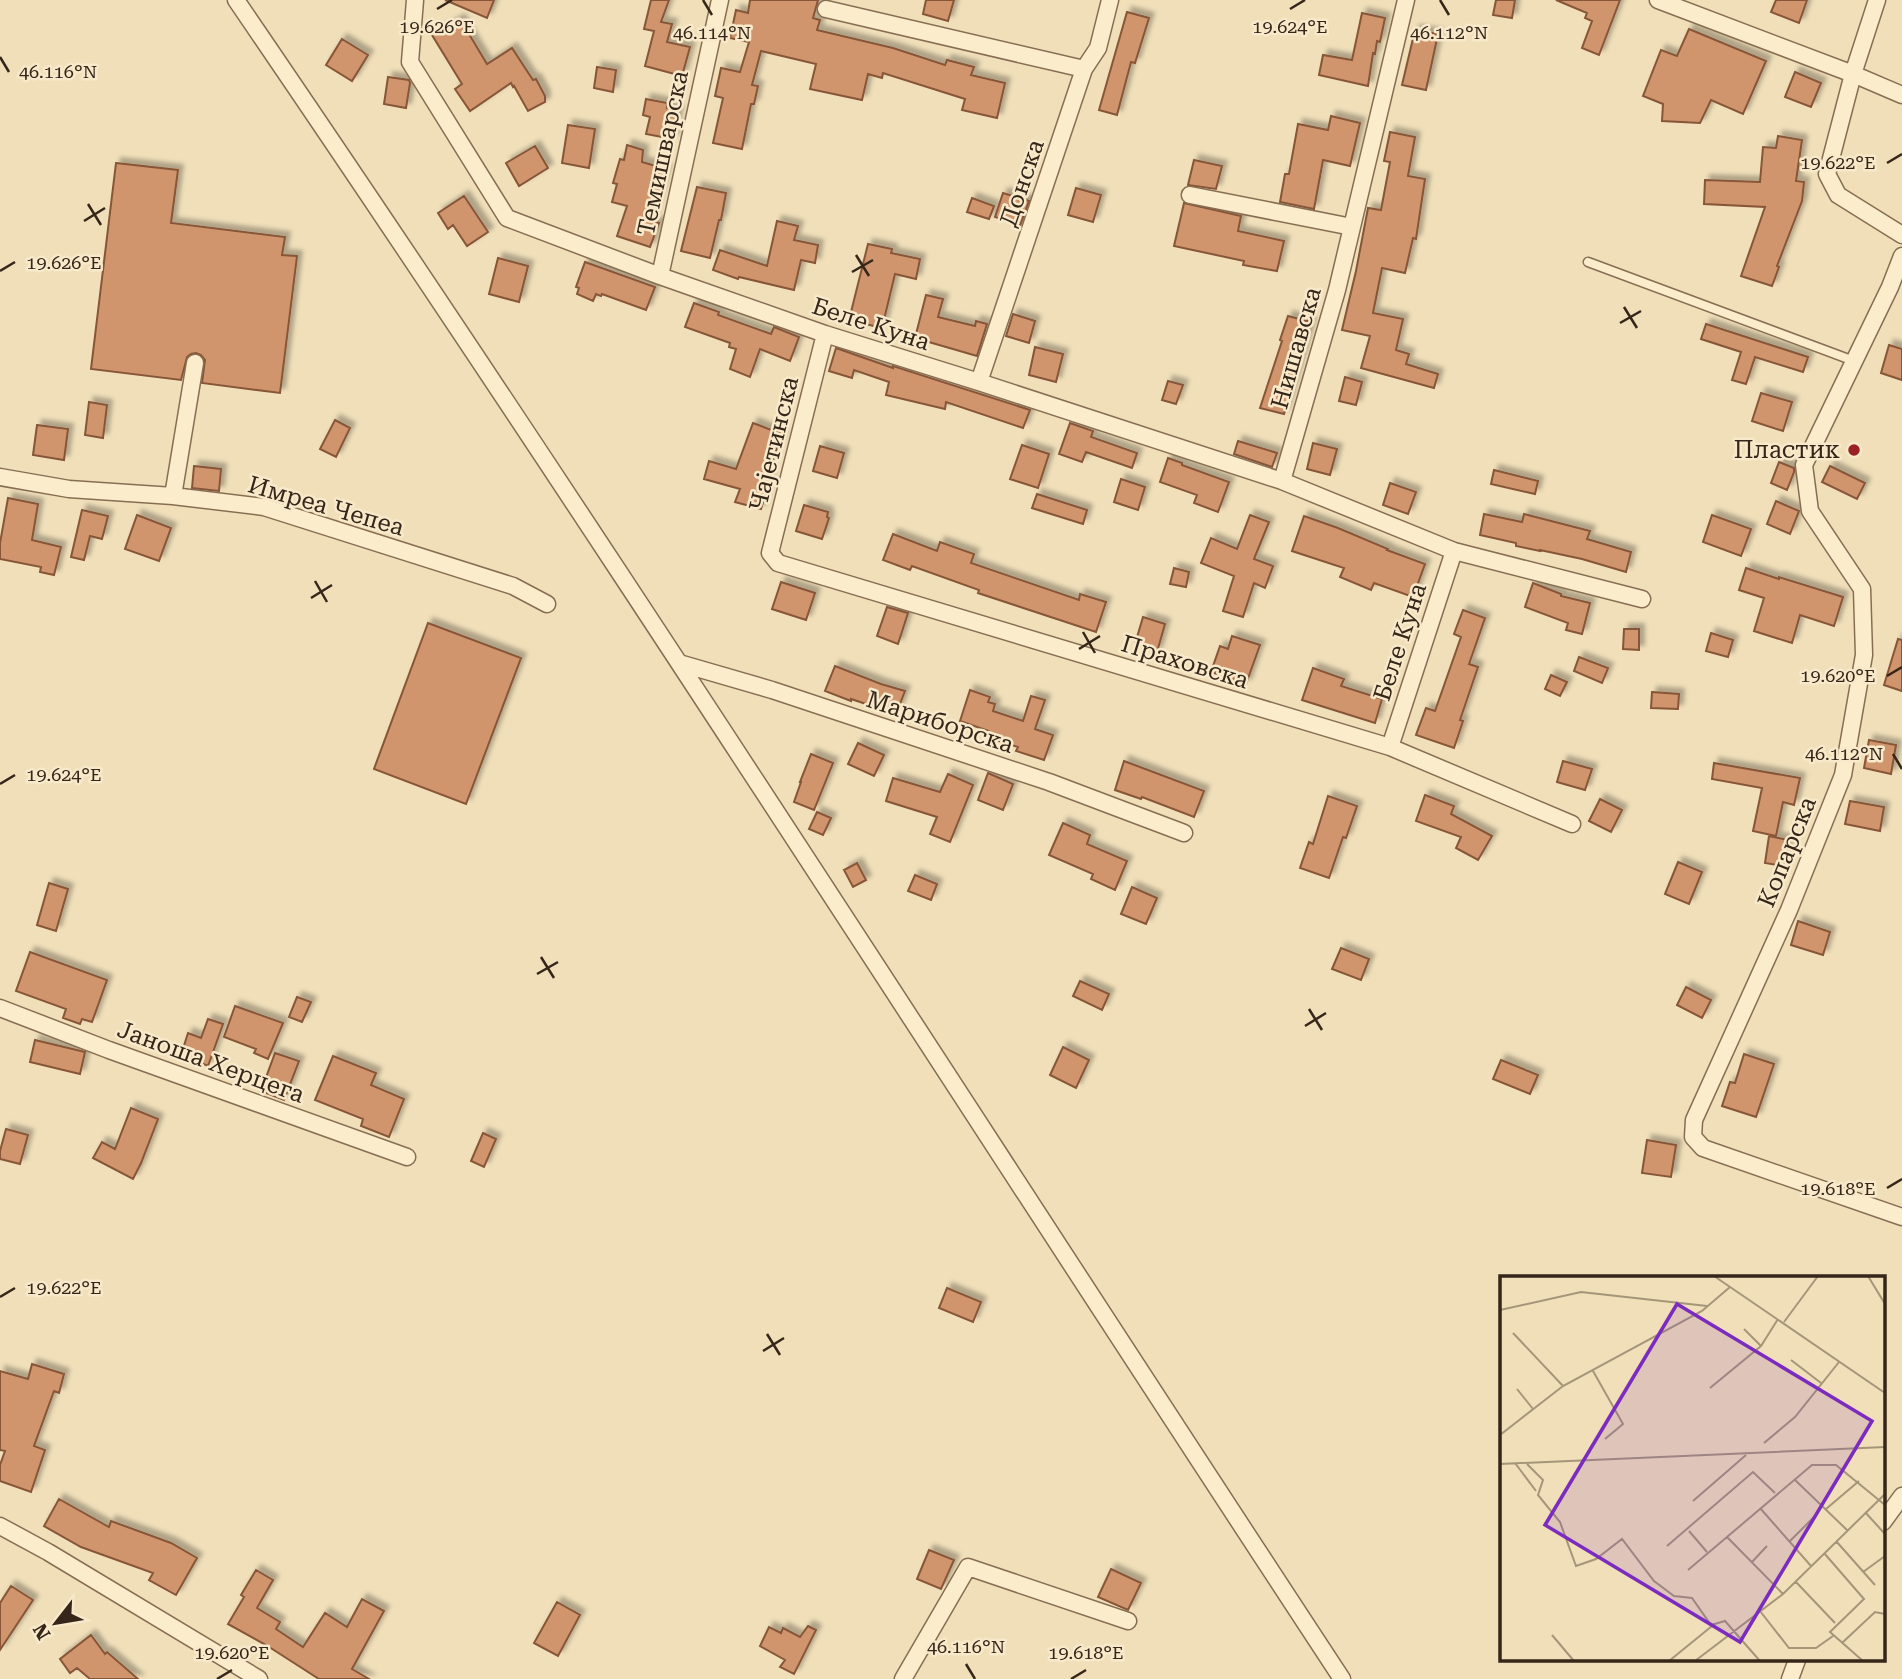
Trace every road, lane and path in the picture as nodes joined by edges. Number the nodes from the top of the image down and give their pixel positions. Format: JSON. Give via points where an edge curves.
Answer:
{"nodes":[{"id":1,"x":236,"y":0,"type":"edge"},
{"id":2,"x":415,"y":0,"type":"edge"},
{"id":3,"x":720,"y":0,"type":"edge"},
{"id":4,"x":1110,"y":0,"type":"edge"},
{"id":5,"x":1406,"y":0,"type":"edge"},
{"id":6,"x":1658,"y":0,"type":"edge"},
{"id":7,"x":1877,"y":0,"type":"edge"},
{"id":8,"x":826,"y":9,"type":"dead end"},
{"id":9,"x":1084,"y":69,"type":"junction"},
{"id":10,"x":1853,"y":74,"type":"junction"},
{"id":11,"x":1902,"y":95,"type":"edge"},
{"id":12,"x":1190,"y":195,"type":"dead end"},
{"id":13,"x":1352,"y":227,"type":"junction"},
{"id":14,"x":1902,"y":235,"type":"edge"},
{"id":15,"x":1902,"y":256,"type":"edge"},
{"id":16,"x":1587,"y":262,"type":"dead end"},
{"id":17,"x":660,"y":276,"type":"junction"},
{"id":18,"x":825,"y":334,"type":"junction"},
{"id":19,"x":1854,"y":361,"type":"junction"},
{"id":20,"x":195,"y":363,"type":"dead end"},
{"id":21,"x":979,"y":382,"type":"junction"},
{"id":22,"x":0,"y":477,"type":"edge"},
{"id":23,"x":1282,"y":481,"type":"junction"},
{"id":24,"x":173,"y":496,"type":"junction"},
{"id":25,"x":1454,"y":551,"type":"junction"},
{"id":26,"x":778,"y":563,"type":"joint"},
{"id":27,"x":1642,"y":598,"type":"dead end"},
{"id":28,"x":547,"y":604,"type":"dead end"},
{"id":29,"x":679,"y":663,"type":"junction"},
{"id":30,"x":1390,"y":747,"type":"junction"},
{"id":31,"x":1572,"y":824,"type":"dead end"},
{"id":32,"x":1184,"y":833,"type":"dead end"},
{"id":33,"x":0,"y":1008,"type":"edge"},
{"id":34,"x":407,"y":1157,"type":"dead end"},
{"id":35,"x":1902,"y":1217,"type":"edge"},
{"id":36,"x":1902,"y":1496,"type":"edge"},
{"id":37,"x":1884,"y":1521,"type":"edge"},
{"id":38,"x":0,"y":1525,"type":"edge"},
{"id":39,"x":1128,"y":1621,"type":"dead end"},
{"id":40,"x":1796,"y":1662,"type":"edge"},
{"id":41,"x":259,"y":1679,"type":"edge"},
{"id":42,"x":904,"y":1679,"type":"edge"},
{"id":43,"x":1342,"y":1679,"type":"edge"},
{"id":44,"x":1790,"y":1679,"type":"edge"}],
"edges":[{"from":1,"to":29,"type":"street"},
{"from":2,"to":17,"type":"street","name":"Беле Куна","via":[[410,62],[508,218]]},
{"from":3,"to":17,"type":"street","name":"Темишварска"},
{"from":4,"to":9,"type":"street","name":"Донска","via":[[1098,48]]},
{"from":5,"to":13,"type":"street","name":"Нишавска"},
{"from":6,"to":10,"type":"street"},
{"from":7,"to":10,"type":"street"},
{"from":8,"to":9,"type":"street"},
{"from":9,"to":21,"type":"street","name":"Донска"},
{"from":10,"to":11,"type":"street"},
{"from":10,"to":14,"type":"street","via":[[1827,174],[1838,195]]},
{"from":12,"to":13,"type":"street"},
{"from":13,"to":23,"type":"street","name":"Нишавска"},
{"from":15,"to":19,"type":"street","name":"Копарска"},
{"from":16,"to":19,"type":"lane"},
{"from":17,"to":18,"type":"street","name":"Беле Куна"},
{"from":18,"to":21,"type":"street","name":"Беле Куна"},
{"from":18,"to":26,"type":"street","name":"Чајетинска","via":[[770,553]]},
{"from":19,"to":35,"type":"street","name":"Копарска","via":[[1804,465],[1810,511],[1863,589],[1864,655],[1843,775],[1789,910],[1694,1119],[1693,1137],[1703,1148]]},
{"from":20,"to":24,"type":"street"},
{"from":21,"to":23,"type":"street","name":"Беле Куна"},
{"from":22,"to":24,"type":"street","name":"Имреа Чепеа","via":[[69,489]]},
{"from":23,"to":25,"type":"street","name":"Беле Куна"},
{"from":24,"to":28,"type":"street","name":"Имреа Чепеа","via":[[264,507],[513,586]]},
{"from":25,"to":27,"type":"street","name":"Беле Куна"},
{"from":25,"to":30,"type":"street","name":"Беле Куна"},
{"from":26,"to":30,"type":"street","name":"Праховска"},
{"from":29,"to":32,"type":"street","name":"Мариборска","via":[[1049,782]]},
{"from":29,"to":43,"type":"street"},
{"from":30,"to":31,"type":"street","name":"Праховска"},
{"from":33,"to":34,"type":"street","name":"Јаноша Херцега"},
{"from":36,"to":37,"type":"street"},
{"from":38,"to":41,"type":"street"},
{"from":39,"to":42,"type":"street","via":[[968,1567]]},
{"from":40,"to":44,"type":"street"}]}
